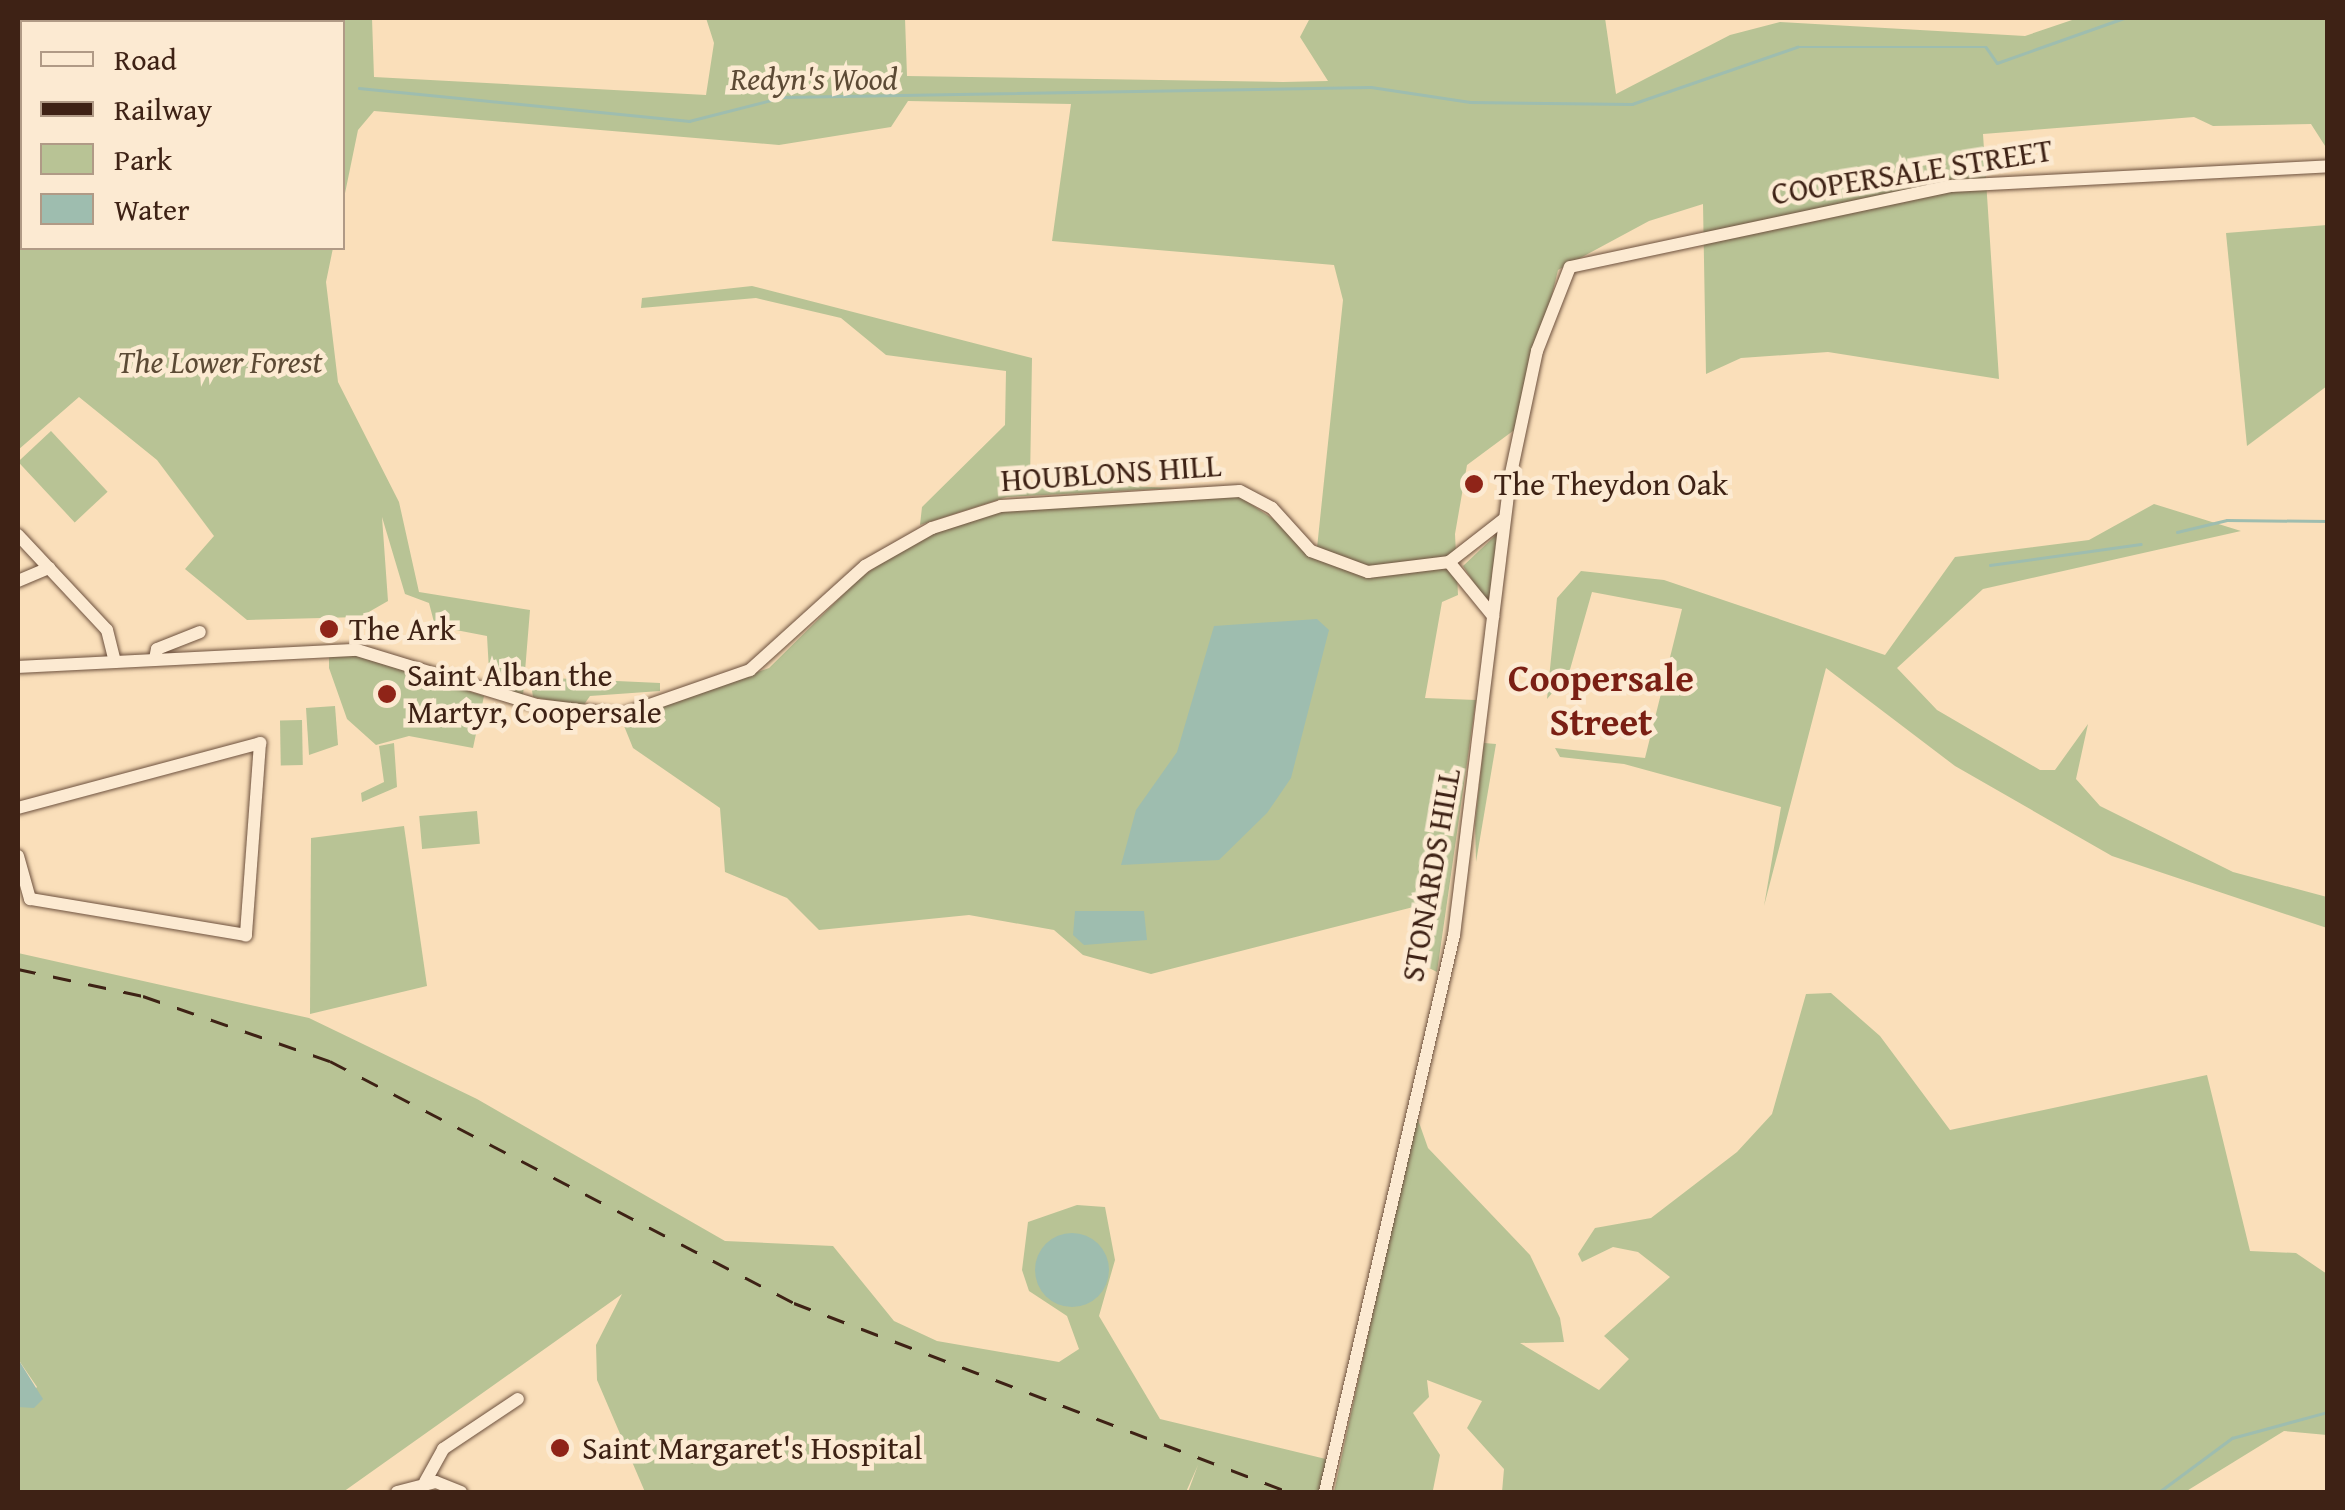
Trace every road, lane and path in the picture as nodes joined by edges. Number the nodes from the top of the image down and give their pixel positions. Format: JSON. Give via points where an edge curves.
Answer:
{"nodes":[{"id":1,"x":2328,"y":166,"type":"edge"},
{"id":2,"x":1570,"y":266,"type":"joint"},
{"id":3,"x":1504,"y":519,"type":"junction"},
{"id":4,"x":18,"y":535,"type":"edge"},
{"id":5,"x":1450,"y":562,"type":"junction"},
{"id":6,"x":49,"y":568,"type":"junction"},
{"id":7,"x":18,"y":581,"type":"edge"},
{"id":8,"x":1493,"y":616,"type":"junction"},
{"id":9,"x":200,"y":632,"type":"dead end"},
{"id":10,"x":155,"y":660,"type":"junction"},
{"id":11,"x":116,"y":662,"type":"junction"},
{"id":12,"x":18,"y":668,"type":"edge"},
{"id":13,"x":18,"y":808,"type":"edge"},
{"id":14,"x":18,"y":856,"type":"edge"},
{"id":15,"x":24,"y":902,"type":"edge"},
{"id":16,"x":518,"y":1399,"type":"dead end"},
{"id":17,"x":425,"y":1482,"type":"junction"},
{"id":18,"x":1325,"y":1491,"type":"edge"},
{"id":19,"x":397,"y":1492,"type":"edge"},
{"id":20,"x":461,"y":1492,"type":"edge"}],
"edges":[{"from":1,"to":2,"type":"street","name":"COOPERSALE STREET","via":[[1952,186]]},
{"from":2,"to":3,"type":"street","name":"STONARDS HILL","via":[[1537,351]]},
{"from":3,"to":5,"type":"street"},
{"from":3,"to":8,"type":"street","name":"STONARDS HILL"},
{"from":4,"to":6,"type":"street"},
{"from":5,"to":8,"type":"street"},
{"from":5,"to":10,"type":"street","name":"HOUBLONS HILL","via":[[1368,572],[1334,565],[1240,491],[1001,506],[932,528],[865,566],[750,670],[621,715],[537,704],[340,649]]},
{"from":6,"to":7,"type":"street"},
{"from":6,"to":11,"type":"street","via":[[107,630]]},
{"from":8,"to":18,"type":"street","name":"STONARDS HILL","via":[[1454,934]]},
{"from":9,"to":10,"type":"street","via":[[157,650]]},
{"from":10,"to":11,"type":"street","name":"HOUBLONS HILL"},
{"from":11,"to":12,"type":"street","name":"HOUBLONS HILL"},
{"from":13,"to":15,"type":"street","via":[[260,743],[252,930]]},
{"from":14,"to":15,"type":"street"},
{"from":16,"to":17,"type":"street","via":[[443,1449]]},
{"from":17,"to":19,"type":"street"},
{"from":17,"to":20,"type":"street"}]}
